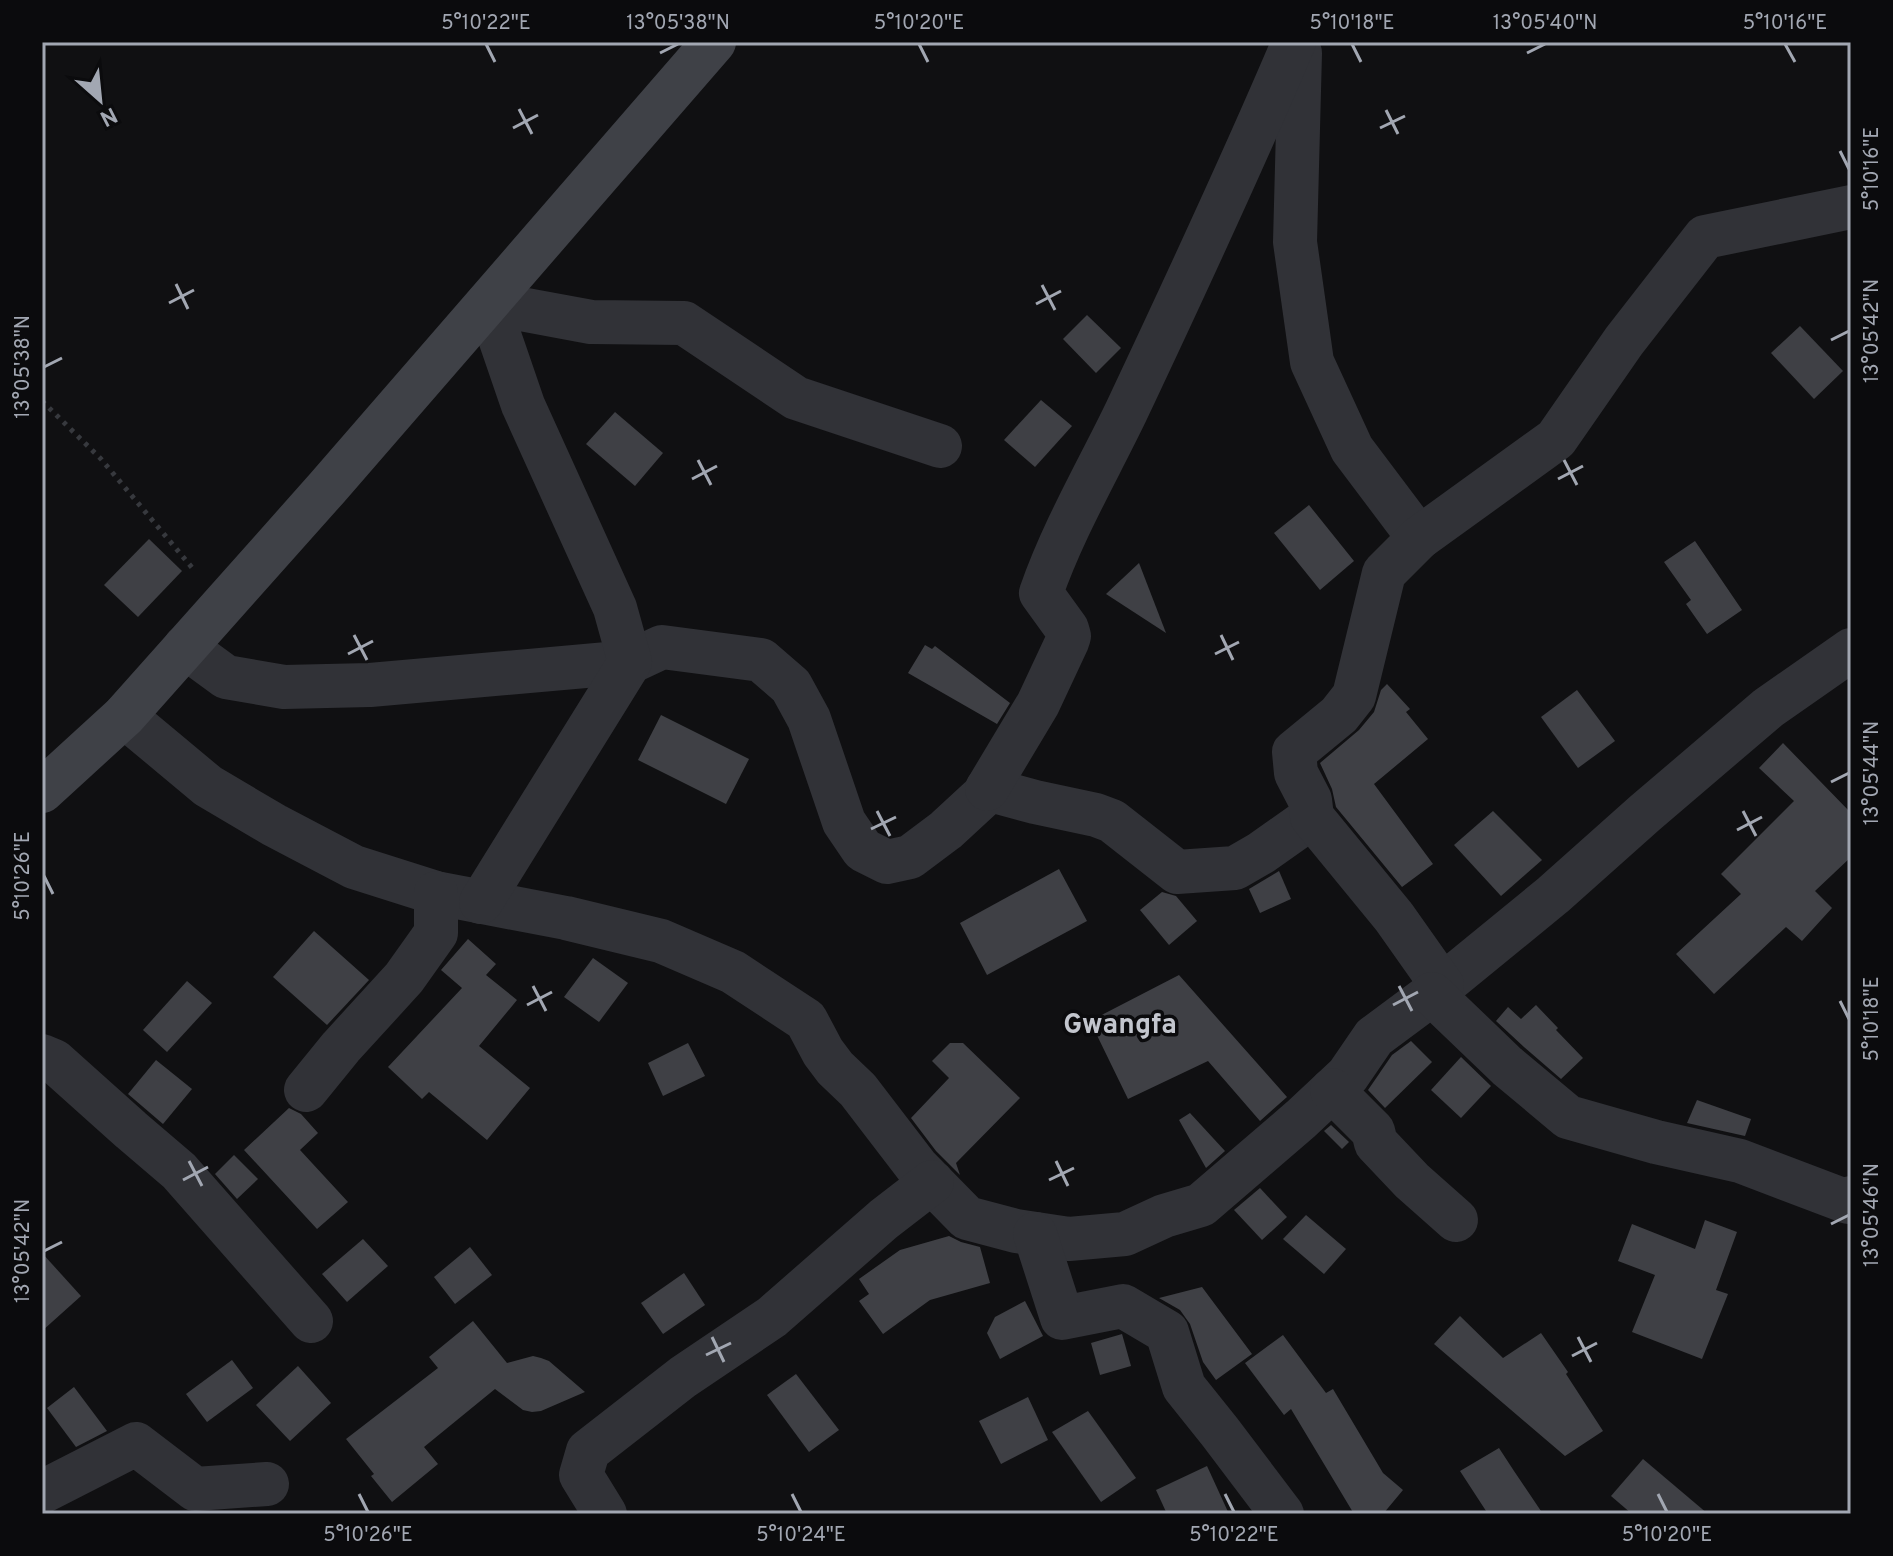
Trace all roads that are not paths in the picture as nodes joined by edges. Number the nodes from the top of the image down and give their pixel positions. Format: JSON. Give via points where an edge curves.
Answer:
{"nodes":[{"id":1,"x":714,"y":42,"type":"edge"},
{"id":2,"x":1297,"y":42,"type":"edge"},
{"id":3,"x":1851,"y":207,"type":"edge"},
{"id":4,"x":488,"y":303,"type":"junction"},
{"id":5,"x":940,"y":446,"type":"dead end"},
{"id":6,"x":1419,"y":538,"type":"junction"},
{"id":7,"x":185,"y":647,"type":"junction"},
{"id":8,"x":1851,"y":650,"type":"edge"},
{"id":9,"x":630,"y":662,"type":"junction"},
{"id":10,"x":124,"y":716,"type":"junction"},
{"id":11,"x":987,"y":789,"type":"junction"},
{"id":12,"x":42,"y":791,"type":"edge"},
{"id":13,"x":1312,"y":817,"type":"junction"},
{"id":14,"x":436,"y":893,"type":"junction"},
{"id":15,"x":481,"y":902,"type":"junction"},
{"id":16,"x":1437,"y":990,"type":"junction"},
{"id":17,"x":42,"y":1056,"type":"edge"},
{"id":18,"x":306,"y":1090,"type":"dead end"},
{"id":19,"x":1332,"y":1090,"type":"junction"},
{"id":20,"x":932,"y":1182,"type":"junction"},
{"id":21,"x":1851,"y":1198,"type":"edge"},
{"id":22,"x":1456,"y":1220,"type":"dead end"},
{"id":23,"x":1035,"y":1234,"type":"junction"},
{"id":24,"x":311,"y":1321,"type":"dead end"},
{"id":25,"x":267,"y":1484,"type":"dead end"},
{"id":26,"x":42,"y":1492,"type":"edge"},
{"id":27,"x":605,"y":1514,"type":"edge"},
{"id":28,"x":1282,"y":1514,"type":"edge"}],
"edges":[{"from":1,"to":4,"type":"street"},
{"from":2,"to":6,"type":"street","via":[[1295,242],[1312,362],[1352,449]]},
{"from":2,"to":11,"type":"street","via":[[1052,563],[1041,593],[1069,636],[1038,704]]},
{"from":3,"to":6,"type":"street","via":[[1705,237],[1556,439]]},
{"from":4,"to":5,"type":"street","via":[[591,322],[684,323],[796,398]]},
{"from":4,"to":7,"type":"street"},
{"from":4,"to":9,"type":"street","via":[[523,405],[615,608]]},
{"from":6,"to":13,"type":"street","via":[[1384,573],[1354,696],[1294,752]]},
{"from":7,"to":9,"type":"street","via":[[226,677],[284,687],[370,685]]},
{"from":7,"to":10,"type":"street"},
{"from":8,"to":16,"type":"street","via":[[1768,708]]},
{"from":9,"to":11,"type":"street","via":[[662,647],[761,660],[791,686],[809,719],[844,822],[863,850],[887,862],[910,857]]},
{"from":9,"to":15,"type":"street"},
{"from":10,"to":12,"type":"street"},
{"from":10,"to":14,"type":"street","via":[[208,786],[274,825],[354,867]]},
{"from":11,"to":13,"type":"street","via":[[1112,821],[1177,872],[1235,868]]},
{"from":13,"to":16,"type":"street","via":[[1394,917]]},
{"from":14,"to":15,"type":"street"},
{"from":14,"to":18,"type":"street","via":[[436,933],[404,978]]},
{"from":15,"to":20,"type":"street","via":[[661,941],[733,972],[806,1020],[835,1068]]},
{"from":16,"to":19,"type":"street","via":[[1374,1037]]},
{"from":16,"to":21,"type":"street","via":[[1507,1066],[1568,1117],[1740,1161],[1848,1202]]},
{"from":17,"to":24,"type":"street","via":[[179,1171]]},
{"from":19,"to":22,"type":"street","via":[[1412,1181]]},
{"from":19,"to":23,"type":"street","via":[[1201,1205],[1125,1234],[1069,1239]]},
{"from":20,"to":23,"type":"street","via":[[967,1218]]},
{"from":20,"to":27,"type":"street","via":[[772,1317],[588,1451],[581,1475]]},
{"from":23,"to":28,"type":"street","via":[[1062,1318],[1123,1306],[1167,1332],[1184,1387]]},
{"from":25,"to":26,"type":"street","via":[[195,1489],[136,1444]]}]}
